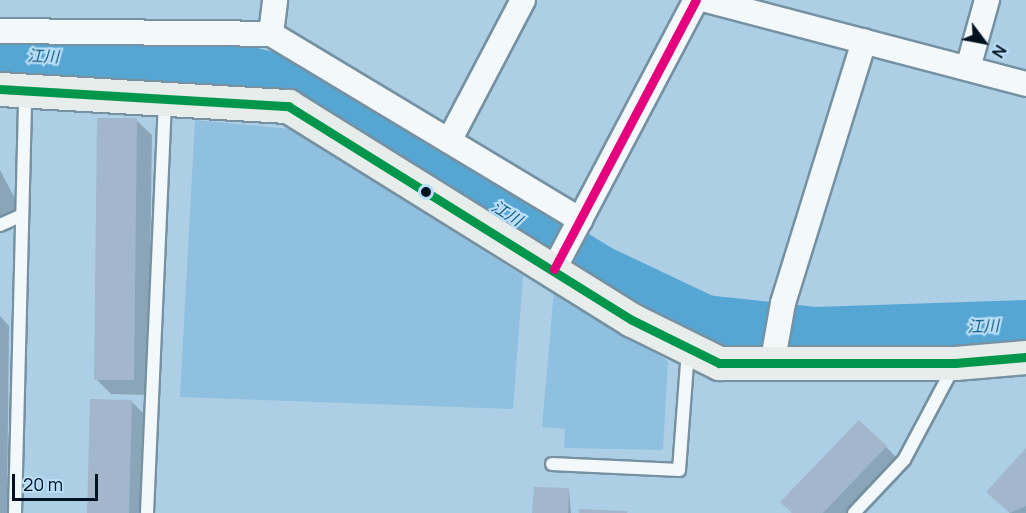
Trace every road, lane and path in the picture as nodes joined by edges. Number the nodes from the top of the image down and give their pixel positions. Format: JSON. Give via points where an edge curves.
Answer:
{"nodes":[{"id":1,"x":275,"y":0,"type":"edge"},
{"id":2,"x":523,"y":0,"type":"edge"},
{"id":3,"x":696,"y":0,"type":"edge"},
{"id":4,"x":706,"y":0,"type":"edge"},
{"id":5,"x":987,"y":0,"type":"edge"},
{"id":6,"x":0,"y":31,"type":"edge"},
{"id":7,"x":271,"y":34,"type":"junction"},
{"id":8,"x":864,"y":41,"type":"junction"},
{"id":9,"x":968,"y":68,"type":"junction"},
{"id":10,"x":1026,"y":84,"type":"edge"},
{"id":11,"x":12,"y":88,"type":"edge"},
{"id":12,"x":165,"y":99,"type":"junction"},
{"id":13,"x":449,"y":141,"type":"junction"},
{"id":14,"x":22,"y":215,"type":"junction"},
{"id":15,"x":580,"y":220,"type":"junction"},
{"id":16,"x":0,"y":225,"type":"edge"},
{"id":17,"x":554,"y":269,"type":"junction"},
{"id":18,"x":688,"y":351,"type":"junction"},
{"id":19,"x":1026,"y":357,"type":"edge"},
{"id":20,"x":955,"y":363,"type":"junction"},
{"id":21,"x":772,"y":365,"type":"junction"},
{"id":22,"x":552,"y":464,"type":"dead end"},
{"id":23,"x":15,"y":513,"type":"edge"},
{"id":24,"x":147,"y":513,"type":"edge"},
{"id":25,"x":855,"y":513,"type":"edge"}],
"edges":[{"from":1,"to":7,"type":"street"},
{"from":2,"to":13,"type":"street"},
{"from":3,"to":15,"type":"street"},
{"from":4,"to":8,"type":"street"},
{"from":5,"to":9,"type":"street"},
{"from":6,"to":7,"type":"street"},
{"from":7,"to":13,"type":"street"},
{"from":8,"to":9,"type":"street"},
{"from":8,"to":21,"type":"street","via":[[783,303]]},
{"from":9,"to":10,"type":"street"},
{"from":11,"to":12,"type":"street"},
{"from":11,"to":14,"type":"lane"},
{"from":12,"to":17,"type":"street","via":[[288,106]]},
{"from":12,"to":24,"type":"lane"},
{"from":13,"to":15,"type":"street"},
{"from":14,"to":16,"type":"lane"},
{"from":14,"to":23,"type":"lane"},
{"from":15,"to":17,"type":"street"},
{"from":17,"to":18,"type":"street"},
{"from":18,"to":21,"type":"street","via":[[719,363]]},
{"from":18,"to":22,"type":"lane","via":[[679,470]]},
{"from":19,"to":20,"type":"street"},
{"from":20,"to":21,"type":"street"},
{"from":20,"to":25,"type":"lane","via":[[904,460]]}]}
